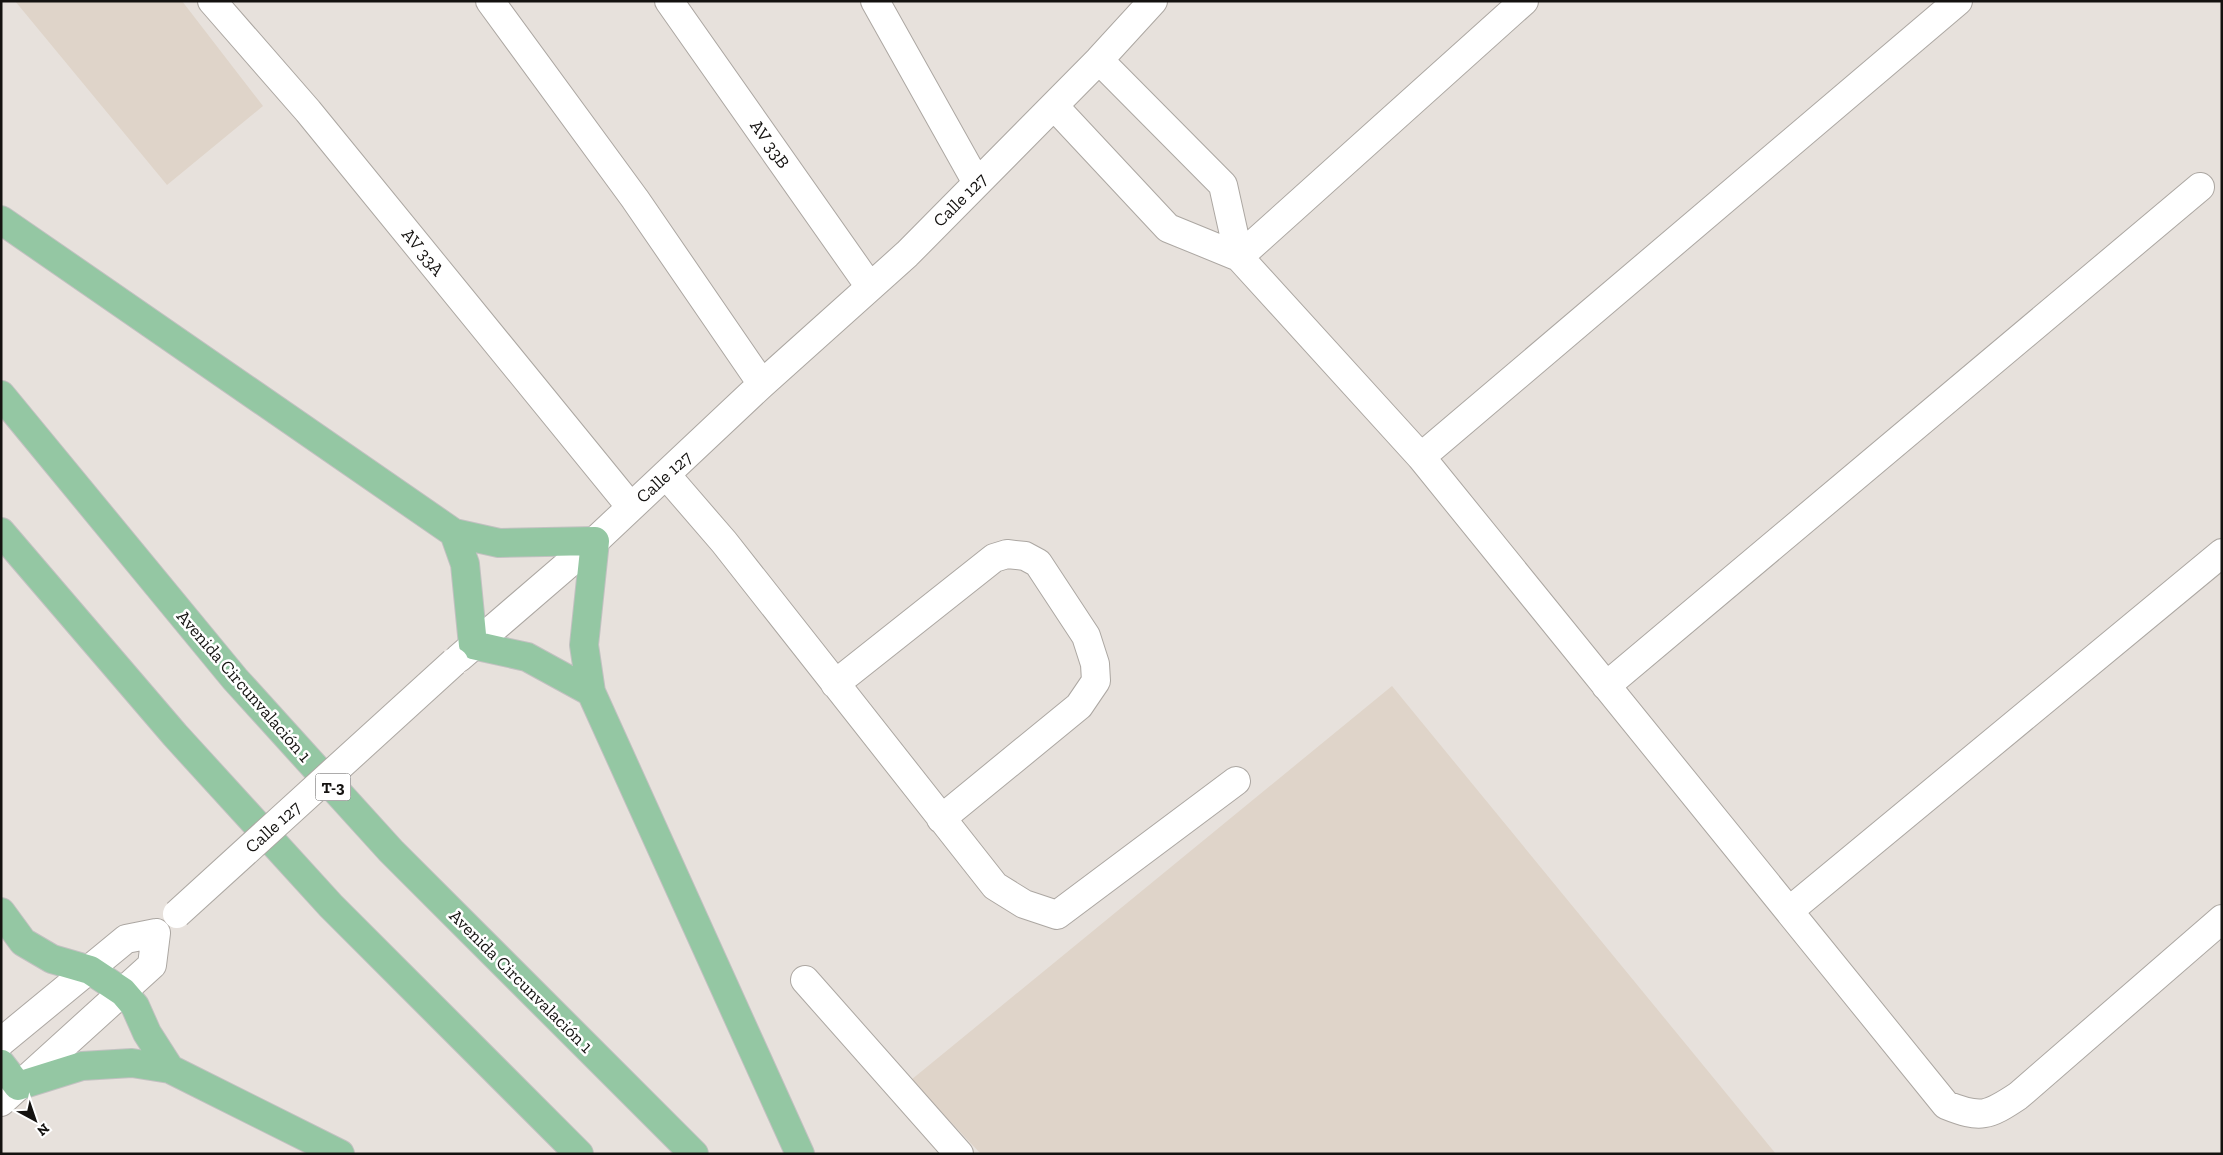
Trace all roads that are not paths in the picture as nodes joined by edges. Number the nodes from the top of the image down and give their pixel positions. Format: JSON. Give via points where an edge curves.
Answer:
{"nodes":[{"id":1,"x":212,"y":1,"type":"edge"},
{"id":2,"x":490,"y":1,"type":"edge"},
{"id":3,"x":669,"y":1,"type":"edge"},
{"id":4,"x":875,"y":1,"type":"edge"},
{"id":5,"x":1153,"y":1,"type":"edge"},
{"id":6,"x":1524,"y":1,"type":"edge"},
{"id":7,"x":1958,"y":1,"type":"edge"},
{"id":8,"x":1100,"y":60,"type":"junction"},
{"id":9,"x":1054,"y":106,"type":"junction"},
{"id":10,"x":977,"y":183,"type":"junction"},
{"id":11,"x":2200,"y":187,"type":"dead end"},
{"id":12,"x":1,"y":220,"type":"edge"},
{"id":13,"x":1239,"y":257,"type":"junction"},
{"id":14,"x":870,"y":287,"type":"junction"},
{"id":15,"x":762,"y":384,"type":"junction"},
{"id":16,"x":1,"y":395,"type":"edge"},
{"id":17,"x":1421,"y":457,"type":"junction"},
{"id":18,"x":667,"y":476,"type":"junction"},
{"id":19,"x":630,"y":506,"type":"junction"},
{"id":20,"x":1,"y":532,"type":"edge"},
{"id":21,"x":454,"y":534,"type":"junction"},
{"id":22,"x":596,"y":541,"type":"junction"},
{"id":23,"x":2222,"y":553,"type":"edge"},
{"id":24,"x":464,"y":654,"type":"junction"},
{"id":25,"x":835,"y":684,"type":"junction"},
{"id":26,"x":1606,"y":686,"type":"junction"},
{"id":27,"x":592,"y":692,"type":"junction"},
{"id":28,"x":1236,"y":781,"type":"dead end"},
{"id":29,"x":941,"y":819,"type":"junction"},
{"id":30,"x":1789,"y":912,"type":"junction"},
{"id":31,"x":1,"y":913,"type":"edge"},
{"id":32,"x":2222,"y":919,"type":"edge"},
{"id":33,"x":156,"y":933,"type":"junction"},
{"id":34,"x":90,"y":970,"type":"junction"},
{"id":35,"x":805,"y":980,"type":"dead end"},
{"id":36,"x":124,"y":992,"type":"junction"},
{"id":37,"x":1,"y":1042,"type":"edge"},
{"id":38,"x":1,"y":1064,"type":"edge"},
{"id":39,"x":170,"y":1069,"type":"junction"},
{"id":40,"x":9,"y":1094,"type":"edge"},
{"id":41,"x":340,"y":1154,"type":"edge"},
{"id":42,"x":579,"y":1154,"type":"edge"},
{"id":43,"x":694,"y":1154,"type":"edge"},
{"id":44,"x":800,"y":1154,"type":"edge"},
{"id":45,"x":959,"y":1154,"type":"edge"}],
"edges":[{"from":1,"to":19,"type":"street","name":"AV 33A","via":[[321,127]]},
{"from":2,"to":15,"type":"street","via":[[634,199]]},
{"from":3,"to":14,"type":"street","name":"AV 33B"},
{"from":4,"to":10,"type":"street"},
{"from":5,"to":8,"type":"street","name":"Calle 127"},
{"from":6,"to":13,"type":"street"},
{"from":7,"to":17,"type":"street"},
{"from":8,"to":9,"type":"street","name":"Calle 127"},
{"from":8,"to":13,"type":"street","via":[[1223,185]]},
{"from":9,"to":10,"type":"street","name":"Calle 127"},
{"from":9,"to":13,"type":"street","via":[[1168,228]]},
{"from":10,"to":14,"type":"street","name":"Calle 127"},
{"from":11,"to":26,"type":"street"},
{"from":12,"to":21,"type":"main road"},
{"from":13,"to":17,"type":"street"},
{"from":14,"to":15,"type":"street","name":"Calle 127"},
{"from":15,"to":18,"type":"street","name":"Calle 127"},
{"from":16,"to":43,"type":"main road","name":"Avenida Circunvalación 1","number":"T-3","via":[[235,679],[391,851]]},
{"from":17,"to":26,"type":"street"},
{"from":18,"to":19,"type":"street","name":"Calle 127"},
{"from":18,"to":25,"type":"street","via":[[724,542]]},
{"from":19,"to":22,"type":"street","name":"Calle 127"},
{"from":20,"to":42,"type":"main road","via":[[175,735],[331,906]]},
{"from":21,"to":22,"type":"main road","via":[[499,543]]},
{"from":21,"to":24,"type":"main road","via":[[465,564]]},
{"from":22,"to":24,"type":"street","name":"Calle 127"},
{"from":22,"to":27,"type":"main road","via":[[584,645]]},
{"from":23,"to":30,"type":"street"},
{"from":24,"to":27,"type":"main road","via":[[527,657]]},
{"from":24,"to":33,"type":"street","name":"Calle 127","bridge":true},
{"from":25,"to":29,"type":"street"},
{"from":25,"to":29,"type":"street","via":[[994,558],[1007,554],[1025,556],[1038,563],[1086,636],[1095,664],[1096,681],[1078,706]]},
{"from":26,"to":30,"type":"street"},
{"from":27,"to":44,"type":"main road"},
{"from":28,"to":29,"type":"street","via":[[1057,915],[1024,904],[995,886]]},
{"from":30,"to":32,"type":"street","via":[[1946,1105],[1967,1114],[1992,1113],[2018,1096]]},
{"from":31,"to":34,"type":"main road","via":[[23,942],[52,959]]},
{"from":33,"to":34,"type":"street","via":[[126,939]]},
{"from":33,"to":36,"type":"street","via":[[152,965]]},
{"from":34,"to":36,"type":"main road"},
{"from":34,"to":37,"type":"street"},
{"from":35,"to":45,"type":"street"},
{"from":36,"to":39,"type":"main road"},
{"from":36,"to":40,"type":"street"},
{"from":38,"to":40,"type":"main road"},
{"from":39,"to":40,"type":"main road","via":[[132,1063],[82,1066]]},
{"from":39,"to":41,"type":"main road"}]}
